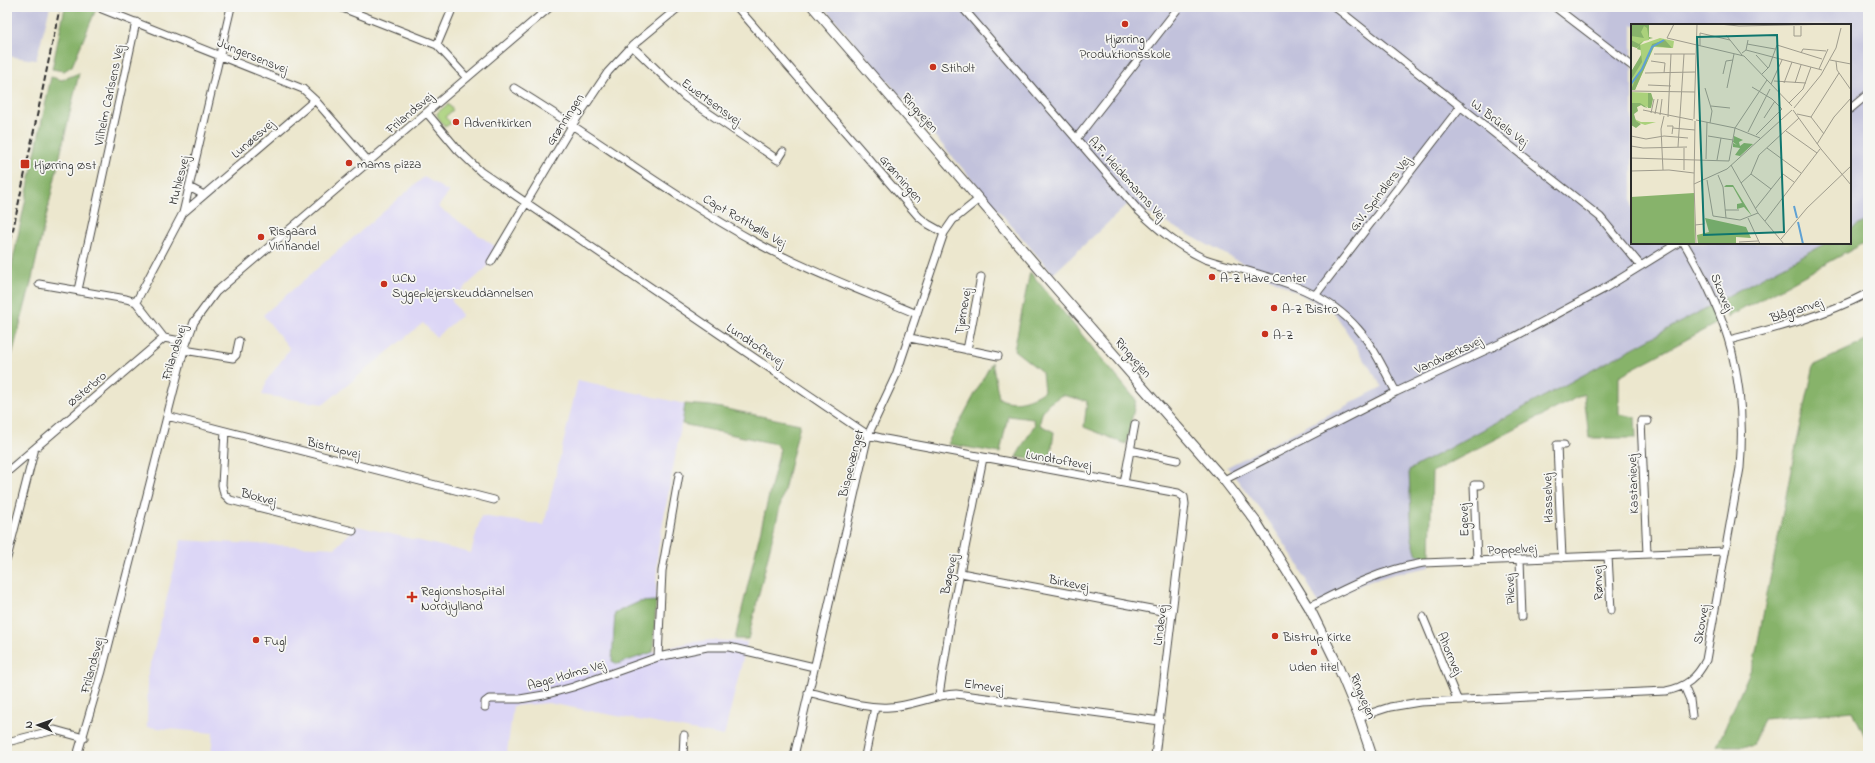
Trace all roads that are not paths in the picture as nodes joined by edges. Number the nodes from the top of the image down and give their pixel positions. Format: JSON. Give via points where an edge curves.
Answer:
{"nodes":[{"id":1,"x":231,"y":7,"type":"edge"},
{"id":2,"x":340,"y":7,"type":"edge"},
{"id":3,"x":453,"y":7,"type":"edge"},
{"id":4,"x":550,"y":7,"type":"edge"},
{"id":5,"x":679,"y":7,"type":"edge"},
{"id":6,"x":737,"y":7,"type":"edge"},
{"id":7,"x":962,"y":7,"type":"edge"},
{"id":8,"x":1179,"y":7,"type":"edge"},
{"id":9,"x":1335,"y":7,"type":"edge"},
{"id":10,"x":1555,"y":7,"type":"edge"},
{"id":11,"x":102,"y":8,"type":"edge"},
{"id":12,"x":814,"y":9,"type":"edge"},
{"id":13,"x":136,"y":22,"type":"junction"},
{"id":14,"x":437,"y":45,"type":"junction"},
{"id":15,"x":632,"y":46,"type":"junction"},
{"id":16,"x":220,"y":55,"type":"junction"},
{"id":17,"x":1631,"y":65,"type":"edge"},
{"id":18,"x":468,"y":78,"type":"junction"},
{"id":19,"x":514,"y":88,"type":"dead end"},
{"id":20,"x":1868,"y":94,"type":"edge"},
{"id":21,"x":315,"y":100,"type":"junction"},
{"id":22,"x":1461,"y":106,"type":"junction"},
{"id":23,"x":1851,"y":108,"type":"edge"},
{"id":24,"x":427,"y":113,"type":"junction"},
{"id":25,"x":573,"y":124,"type":"junction"},
{"id":26,"x":1076,"y":139,"type":"junction"},
{"id":27,"x":783,"y":152,"type":"dead end"},
{"id":28,"x":369,"y":162,"type":"junction"},
{"id":29,"x":190,"y":187,"type":"junction"},
{"id":30,"x":204,"y":196,"type":"junction"},
{"id":31,"x":979,"y":199,"type":"junction"},
{"id":32,"x":526,"y":202,"type":"junction"},
{"id":33,"x":183,"y":213,"type":"junction"},
{"id":34,"x":944,"y":233,"type":"junction"},
{"id":35,"x":1676,"y":244,"type":"edge"},
{"id":36,"x":1685,"y":244,"type":"edge"},
{"id":37,"x":490,"y":262,"type":"dead end"},
{"id":38,"x":1642,"y":266,"type":"junction"},
{"id":39,"x":981,"y":277,"type":"dead end"},
{"id":40,"x":39,"y":284,"type":"dead end"},
{"id":41,"x":78,"y":290,"type":"junction"},
{"id":42,"x":1868,"y":293,"type":"edge"},
{"id":43,"x":1316,"y":294,"type":"junction"},
{"id":44,"x":136,"y":302,"type":"junction"},
{"id":45,"x":917,"y":314,"type":"junction"},
{"id":46,"x":164,"y":338,"type":"junction"},
{"id":47,"x":910,"y":338,"type":"junction"},
{"id":48,"x":1729,"y":340,"type":"junction"},
{"id":49,"x":239,"y":341,"type":"dead end"},
{"id":50,"x":186,"y":342,"type":"junction"},
{"id":51,"x":184,"y":350,"type":"junction"},
{"id":52,"x":967,"y":350,"type":"junction"},
{"id":53,"x":998,"y":356,"type":"dead end"},
{"id":54,"x":1396,"y":392,"type":"junction"},
{"id":55,"x":167,"y":416,"type":"junction"},
{"id":56,"x":1648,"y":421,"type":"dead end"},
{"id":57,"x":1135,"y":424,"type":"dead end"},
{"id":58,"x":225,"y":431,"type":"junction"},
{"id":59,"x":868,"y":435,"type":"junction"},
{"id":60,"x":1564,"y":445,"type":"dead end"},
{"id":61,"x":35,"y":447,"type":"junction"},
{"id":62,"x":1130,"y":450,"type":"junction"},
{"id":63,"x":983,"y":458,"type":"junction"},
{"id":64,"x":22,"y":459,"type":"junction"},
{"id":65,"x":1177,"y":460,"type":"dead end"},
{"id":66,"x":30,"y":469,"type":"junction"},
{"id":67,"x":7,"y":472,"type":"edge"},
{"id":68,"x":679,"y":475,"type":"dead end"},
{"id":69,"x":1224,"y":480,"type":"junction"},
{"id":70,"x":1124,"y":483,"type":"junction"},
{"id":71,"x":1480,"y":485,"type":"dead end"},
{"id":72,"x":1184,"y":497,"type":"joint"},
{"id":73,"x":494,"y":500,"type":"dead end"},
{"id":74,"x":353,"y":531,"type":"dead end"},
{"id":75,"x":1726,"y":551,"type":"junction"},
{"id":76,"x":1647,"y":554,"type":"junction"},
{"id":77,"x":1608,"y":556,"type":"junction"},
{"id":78,"x":7,"y":558,"type":"edge"},
{"id":79,"x":1562,"y":558,"type":"junction"},
{"id":80,"x":1520,"y":559,"type":"junction"},
{"id":81,"x":1477,"y":561,"type":"junction"},
{"id":82,"x":961,"y":573,"type":"junction"},
{"id":83,"x":1309,"y":607,"type":"junction"},
{"id":84,"x":1610,"y":610,"type":"dead end"},
{"id":85,"x":1172,"y":613,"type":"junction"},
{"id":86,"x":1423,"y":617,"type":"dead end"},
{"id":87,"x":1522,"y":617,"type":"dead end"},
{"id":88,"x":658,"y":657,"type":"junction"},
{"id":89,"x":814,"y":667,"type":"junction"},
{"id":90,"x":1684,"y":686,"type":"junction"},
{"id":91,"x":808,"y":692,"type":"junction"},
{"id":92,"x":939,"y":695,"type":"junction"},
{"id":93,"x":1457,"y":699,"type":"junction"},
{"id":94,"x":875,"y":706,"type":"junction"},
{"id":95,"x":485,"y":707,"type":"dead end"},
{"id":96,"x":1692,"y":716,"type":"dead end"},
{"id":97,"x":1359,"y":717,"type":"junction"},
{"id":98,"x":1160,"y":721,"type":"junction"},
{"id":99,"x":684,"y":735,"type":"dead end"},
{"id":100,"x":84,"y":738,"type":"junction"},
{"id":101,"x":7,"y":742,"type":"edge"},
{"id":102,"x":77,"y":756,"type":"edge"},
{"id":103,"x":683,"y":756,"type":"edge"},
{"id":104,"x":794,"y":756,"type":"edge"},
{"id":105,"x":865,"y":756,"type":"edge"},
{"id":106,"x":1155,"y":756,"type":"edge"},
{"id":107,"x":1372,"y":756,"type":"edge"}],
"edges":[{"from":1,"to":16,"type":"street","name":"Muhlesvej"},
{"from":2,"to":14,"type":"street"},
{"from":3,"to":14,"type":"street"},
{"from":4,"to":18,"type":"street","name":"Frilandsvej"},
{"from":5,"to":15,"type":"street","name":"Grønningen"},
{"from":6,"to":34,"type":"street","name":"Grønningen","via":[[920,216]]},
{"from":7,"to":26,"type":"street","name":"A.F. Heidemanns Vej"},
{"from":8,"to":26,"type":"street"},
{"from":9,"to":22,"type":"street","name":"W. Brüels Vej"},
{"from":10,"to":17,"type":"street"},
{"from":11,"to":13,"type":"street","name":"Jungersensvej"},
{"from":12,"to":31,"type":"main road","name":"Ringvejen"},
{"from":13,"to":16,"type":"street","name":"Jungersensvej"},
{"from":13,"to":41,"type":"street","name":"Vilhelm Carlsens Vej"},
{"from":14,"to":18,"type":"street"},
{"from":15,"to":25,"type":"street","name":"Grønningen","via":[[608,72]]},
{"from":15,"to":27,"type":"street","name":"Ewertsensvej","via":[[668,83],[705,113],[778,160]]},
{"from":16,"to":21,"type":"street","name":"Jungersensvej","via":[[303,89]]},
{"from":16,"to":29,"type":"street","name":"Muhlesvej"},
{"from":18,"to":24,"type":"street","name":"Frilandsvej"},
{"from":19,"to":25,"type":"street","name":"Capt Rottbølls Vej"},
{"from":20,"to":23,"type":"street"},
{"from":21,"to":28,"type":"street","name":"Jungersensvej"},
{"from":21,"to":30,"type":"street","name":"Lunøesvej"},
{"from":22,"to":38,"type":"street","name":"W. Brüels Vej","via":[[1600,217]]},
{"from":22,"to":43,"type":"street","name":"G.V. Spindlers Vej"},
{"from":24,"to":28,"type":"street","name":"Frilandsvej"},
{"from":24,"to":32,"type":"street","name":"Lundtoftevej","via":[[458,150],[481,172]]},
{"from":25,"to":32,"type":"street","name":"Grønningen"},
{"from":25,"to":45,"type":"street","name":"Capt Rottbølls Vej","via":[[757,243]]},
{"from":26,"to":43,"type":"street","name":"A.F. Heidemanns Vej","via":[[1139,211],[1164,235],[1180,246],[1207,259],[1287,282]]},
{"from":28,"to":50,"type":"street","name":"Frilandsvej","via":[[216,292],[194,322]]},
{"from":29,"to":30,"type":"street"},
{"from":29,"to":33,"type":"street","name":"Muhlesvej"},
{"from":30,"to":33,"type":"street","name":"Lunøesvej"},
{"from":31,"to":34,"type":"street","name":"Bispevænget","via":[[953,220]]},
{"from":31,"to":69,"type":"main road","name":"Ringvejen"},
{"from":32,"to":37,"type":"street","name":"Grønningen"},
{"from":32,"to":59,"type":"street","name":"Lundtoftevej"},
{"from":33,"to":44,"type":"street","name":"Muhlesvej"},
{"from":34,"to":45,"type":"street","name":"Bispevænget"},
{"from":35,"to":38,"type":"street","name":"Vandværksvej"},
{"from":36,"to":48,"type":"street","name":"Skovvej","via":[[1703,275]]},
{"from":38,"to":54,"type":"street","name":"Vandværksvej","via":[[1514,337]]},
{"from":39,"to":52,"type":"street","name":"Tjørnevej"},
{"from":40,"to":41,"type":"street"},
{"from":41,"to":44,"type":"street"},
{"from":42,"to":48,"type":"street","name":"Blågranvej","via":[[1809,318]]},
{"from":43,"to":54,"type":"street","name":"A.F. Heidemanns Vej","via":[[1358,329],[1374,351]]},
{"from":44,"to":46,"type":"street"},
{"from":45,"to":47,"type":"street","name":"Bispevænget"},
{"from":46,"to":50,"type":"street"},
{"from":46,"to":61,"type":"street","name":"Østerbro"},
{"from":47,"to":52,"type":"street","name":"Tjørnevej"},
{"from":47,"to":59,"type":"street","name":"Bispevænget","via":[[896,376]]},
{"from":48,"to":75,"type":"street","name":"Skovvej","via":[[1740,391],[1742,436],[1740,468]]},
{"from":49,"to":51,"type":"street","via":[[233,358]]},
{"from":50,"to":51,"type":"street","name":"Frilandsvej"},
{"from":51,"to":55,"type":"street","name":"Frilandsvej"},
{"from":52,"to":53,"type":"street","name":"Tjørnevej"},
{"from":54,"to":69,"type":"street","name":"Vandværksvej"},
{"from":55,"to":58,"type":"street","name":"Bistrupvej"},
{"from":55,"to":100,"type":"street","name":"Frilandsvej"},
{"from":56,"to":76,"type":"street","name":"Kastanievej","via":[[1641,421]]},
{"from":57,"to":62,"type":"street"},
{"from":58,"to":73,"type":"street","name":"Bistrupvej"},
{"from":58,"to":74,"type":"street","name":"Blokvej","via":[[222,486],[224,494],[230,500]]},
{"from":59,"to":63,"type":"street","name":"Lundtoftevej"},
{"from":59,"to":89,"type":"street","name":"Bispevænget"},
{"from":60,"to":79,"type":"street","name":"Hasselvej","via":[[1557,445]]},
{"from":61,"to":64,"type":"street","name":"Østerbro"},
{"from":61,"to":66,"type":"street"},
{"from":62,"to":65,"type":"street"},
{"from":62,"to":70,"type":"street"},
{"from":63,"to":70,"type":"street","name":"Lundtoftevej"},
{"from":63,"to":82,"type":"street","name":"Bøgevej"},
{"from":64,"to":66,"type":"street"},
{"from":64,"to":67,"type":"street","name":"Østerbro"},
{"from":66,"to":78,"type":"street"},
{"from":68,"to":88,"type":"street","via":[[662,571]]},
{"from":69,"to":83,"type":"main road","name":"Ringvejen","via":[[1273,547]]},
{"from":70,"to":72,"type":"street","name":"Lundtoftevej","via":[[1178,493]]},
{"from":71,"to":81,"type":"street","name":"Egevej","via":[[1474,485]]},
{"from":72,"to":85,"type":"street","name":"Lindevej"},
{"from":75,"to":76,"type":"street","name":"Poppelvej"},
{"from":75,"to":90,"type":"street","name":"Skovvej","via":[[1706,660],[1697,675]]},
{"from":76,"to":77,"type":"street","name":"Poppelvej"},
{"from":77,"to":79,"type":"street","name":"Poppelvej"},
{"from":77,"to":84,"type":"street","name":"Rønvej"},
{"from":79,"to":80,"type":"street","name":"Poppelvej"},
{"from":80,"to":81,"type":"street","name":"Poppelvej"},
{"from":80,"to":87,"type":"street","name":"Pilevej"},
{"from":81,"to":83,"type":"street","name":"Poppelvej","via":[[1423,563],[1379,573]]},
{"from":82,"to":85,"type":"street","name":"Birkevej"},
{"from":82,"to":92,"type":"street","name":"Bøgevej"},
{"from":83,"to":97,"type":"main road","name":"Ringvejen"},
{"from":85,"to":98,"type":"street","name":"Lindevej"},
{"from":86,"to":93,"type":"street","name":"Ahornvej"},
{"from":88,"to":89,"type":"street","name":"Aage Holms Vej","via":[[707,647],[730,647]]},
{"from":88,"to":95,"type":"street","name":"Aage Holms Vej","via":[[544,695],[489,699],[485,702]]},
{"from":89,"to":91,"type":"street","name":"Bispevænget"},
{"from":90,"to":93,"type":"street","name":"Skovvej","via":[[1666,691]]},
{"from":90,"to":96,"type":"street","via":[[1690,700]]},
{"from":91,"to":94,"type":"street","name":"Elmevej"},
{"from":91,"to":104,"type":"street","name":"Bispevænget"},
{"from":92,"to":94,"type":"street","name":"Elmevej","via":[[902,706]]},
{"from":92,"to":98,"type":"street","name":"Elmevej","via":[[956,694]]},
{"from":93,"to":97,"type":"street","name":"Skovvej","via":[[1398,706]]},
{"from":94,"to":105,"type":"street"},
{"from":97,"to":107,"type":"main road","name":"Ringvejen"},
{"from":98,"to":106,"type":"street","name":"Lindevej"},
{"from":99,"to":103,"type":"street"},
{"from":100,"to":101,"type":"street","via":[[55,730]]},
{"from":100,"to":102,"type":"street","name":"Frilandsvej"}]}
